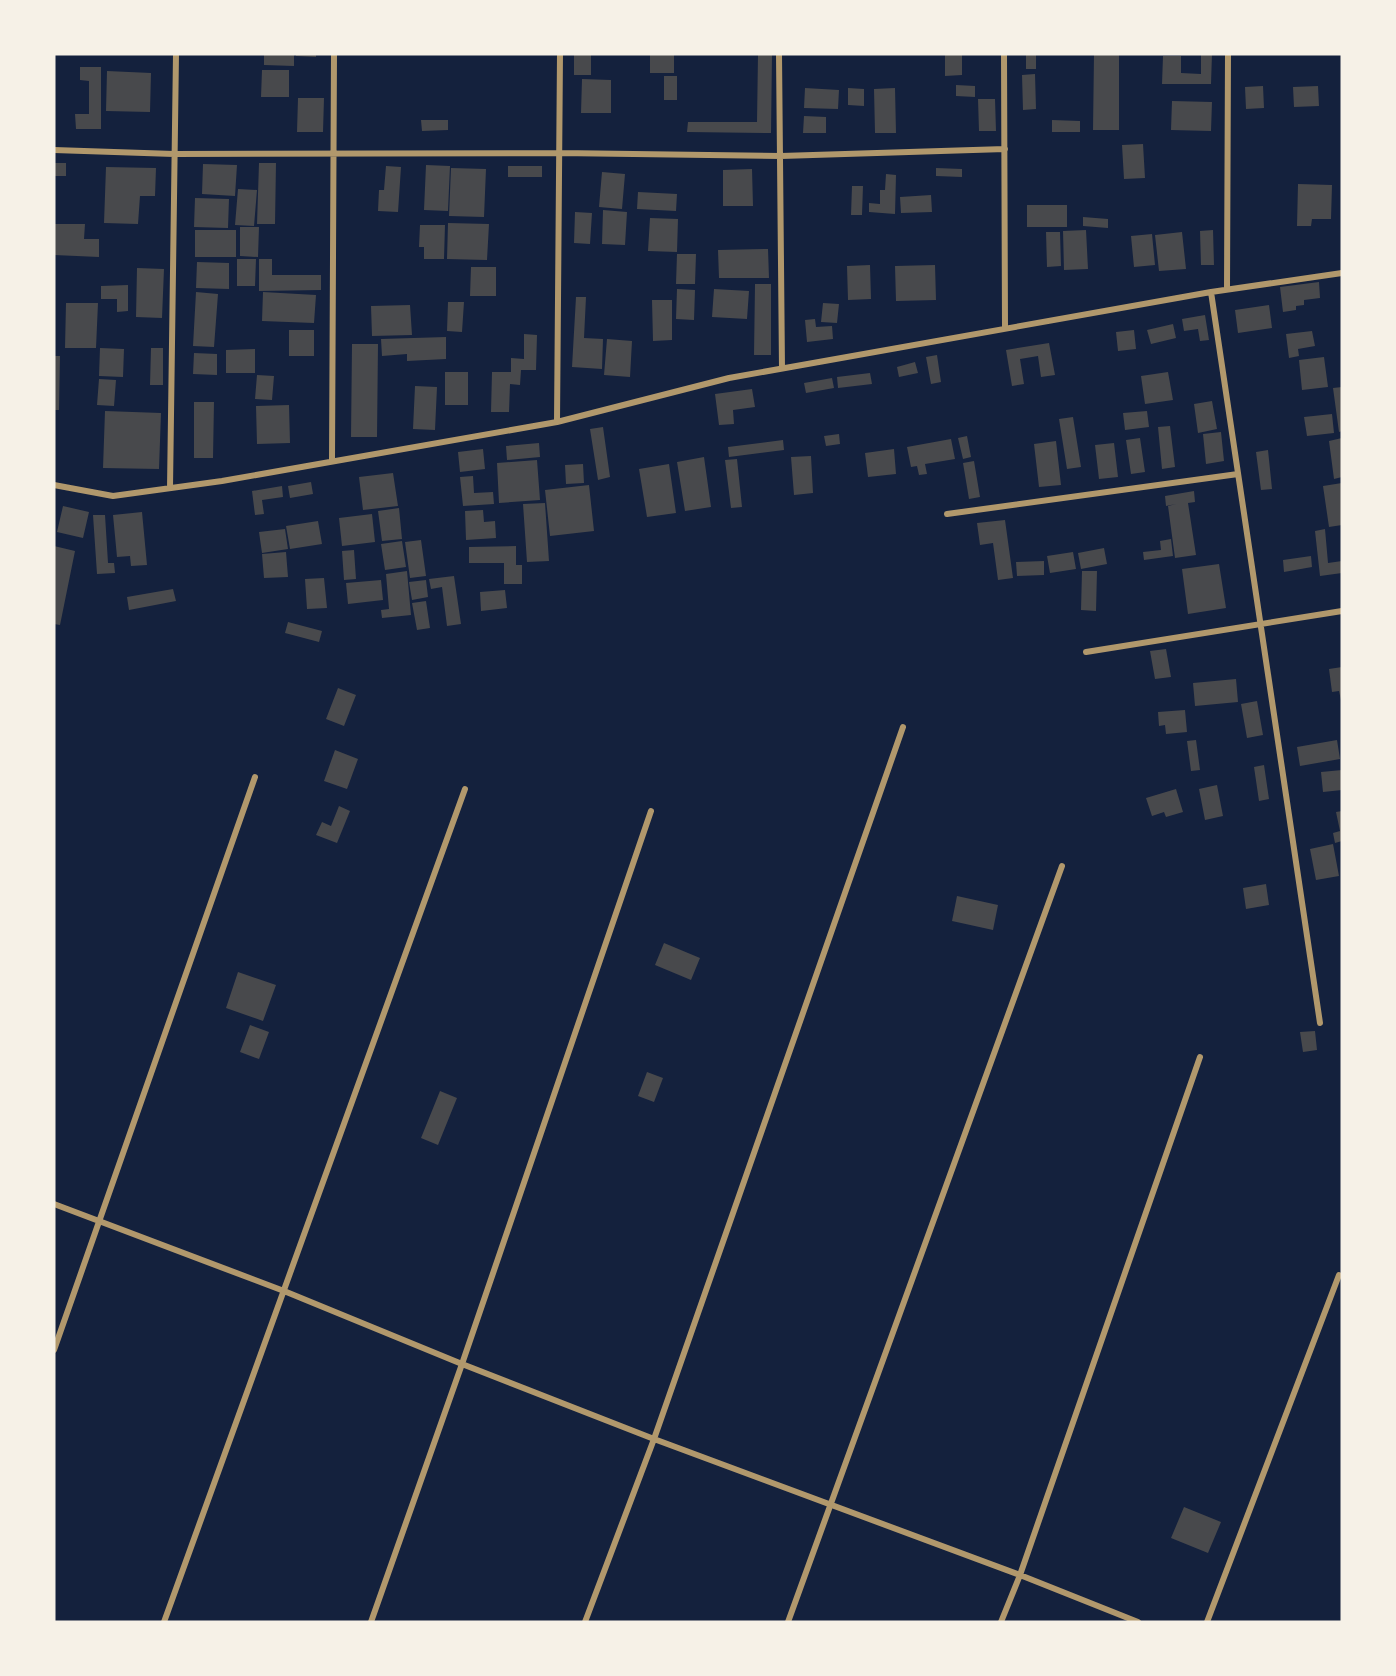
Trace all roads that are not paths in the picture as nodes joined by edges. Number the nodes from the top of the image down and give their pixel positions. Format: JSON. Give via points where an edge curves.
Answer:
{"nodes":[{"id":1,"x":176,"y":54,"type":"edge"},
{"id":2,"x":334,"y":54,"type":"edge"},
{"id":3,"x":560,"y":54,"type":"edge"},
{"id":4,"x":779,"y":54,"type":"edge"},
{"id":5,"x":1004,"y":54,"type":"edge"},
{"id":6,"x":1228,"y":54,"type":"edge"},
{"id":7,"x":1005,"y":149,"type":"junction"},
{"id":8,"x":54,"y":150,"type":"edge"},
{"id":9,"x":559,"y":153,"type":"junction"},
{"id":10,"x":174,"y":154,"type":"junction"},
{"id":11,"x":334,"y":155,"type":"junction"},
{"id":12,"x":781,"y":156,"type":"junction"},
{"id":13,"x":1342,"y":273,"type":"edge"},
{"id":14,"x":1227,"y":289,"type":"junction"},
{"id":15,"x":1211,"y":291,"type":"junction"},
{"id":16,"x":1005,"y":328,"type":"junction"},
{"id":17,"x":782,"y":368,"type":"junction"},
{"id":18,"x":557,"y":422,"type":"junction"},
{"id":19,"x":332,"y":461,"type":"junction"},
{"id":20,"x":1238,"y":474,"type":"junction"},
{"id":21,"x":54,"y":485,"type":"edge"},
{"id":22,"x":170,"y":488,"type":"junction"},
{"id":23,"x":947,"y":514,"type":"dead end"},
{"id":24,"x":1342,"y":611,"type":"edge"},
{"id":25,"x":1260,"y":625,"type":"junction"},
{"id":26,"x":1086,"y":652,"type":"dead end"},
{"id":27,"x":903,"y":727,"type":"dead end"},
{"id":28,"x":255,"y":777,"type":"dead end"},
{"id":29,"x":465,"y":789,"type":"dead end"},
{"id":30,"x":651,"y":811,"type":"dead end"},
{"id":31,"x":1062,"y":866,"type":"dead end"},
{"id":32,"x":1320,"y":1023,"type":"dead end"},
{"id":33,"x":1200,"y":1057,"type":"dead end"},
{"id":34,"x":54,"y":1204,"type":"edge"},
{"id":35,"x":100,"y":1221,"type":"junction"},
{"id":36,"x":1339,"y":1275,"type":"dead end"},
{"id":37,"x":284,"y":1291,"type":"junction"},
{"id":38,"x":54,"y":1350,"type":"edge"},
{"id":39,"x":462,"y":1364,"type":"junction"},
{"id":40,"x":654,"y":1438,"type":"junction"},
{"id":41,"x":831,"y":1505,"type":"junction"},
{"id":42,"x":1020,"y":1575,"type":"junction"},
{"id":43,"x":164,"y":1622,"type":"edge"},
{"id":44,"x":371,"y":1622,"type":"edge"},
{"id":45,"x":585,"y":1622,"type":"edge"},
{"id":46,"x":788,"y":1622,"type":"edge"},
{"id":47,"x":1001,"y":1622,"type":"edge"},
{"id":48,"x":1138,"y":1622,"type":"edge"},
{"id":49,"x":1207,"y":1622,"type":"edge"}],
"edges":[{"from":1,"to":10,"type":"street"},
{"from":2,"to":11,"type":"street"},
{"from":3,"to":9,"type":"street"},
{"from":4,"to":12,"type":"street"},
{"from":5,"to":7,"type":"street"},
{"from":6,"to":14,"type":"street"},
{"from":7,"to":12,"type":"street"},
{"from":7,"to":16,"type":"street"},
{"from":8,"to":10,"type":"street"},
{"from":9,"to":11,"type":"street"},
{"from":9,"to":12,"type":"street"},
{"from":9,"to":18,"type":"street"},
{"from":10,"to":11,"type":"street"},
{"from":10,"to":22,"type":"street"},
{"from":11,"to":19,"type":"street"},
{"from":12,"to":17,"type":"street"},
{"from":13,"to":14,"type":"street"},
{"from":14,"to":15,"type":"street"},
{"from":15,"to":16,"type":"street"},
{"from":15,"to":20,"type":"street"},
{"from":16,"to":17,"type":"street"},
{"from":17,"to":18,"type":"street"},
{"from":18,"to":19,"type":"street"},
{"from":19,"to":22,"type":"street"},
{"from":20,"to":23,"type":"street"},
{"from":20,"to":25,"type":"street"},
{"from":21,"to":22,"type":"street","via":[[113,495]]},
{"from":24,"to":25,"type":"street"},
{"from":25,"to":26,"type":"street"},
{"from":25,"to":32,"type":"street"},
{"from":27,"to":40,"type":"street"},
{"from":28,"to":35,"type":"street"},
{"from":29,"to":37,"type":"street"},
{"from":30,"to":39,"type":"street"},
{"from":31,"to":41,"type":"street"},
{"from":33,"to":42,"type":"street"},
{"from":34,"to":35,"type":"street"},
{"from":35,"to":37,"type":"street"},
{"from":35,"to":38,"type":"street"},
{"from":36,"to":49,"type":"street"},
{"from":37,"to":39,"type":"street"},
{"from":37,"to":43,"type":"street"},
{"from":39,"to":40,"type":"street"},
{"from":39,"to":44,"type":"street"},
{"from":40,"to":41,"type":"street"},
{"from":40,"to":45,"type":"street"},
{"from":41,"to":42,"type":"street"},
{"from":41,"to":46,"type":"street"},
{"from":42,"to":47,"type":"street"},
{"from":42,"to":48,"type":"street"}]}
